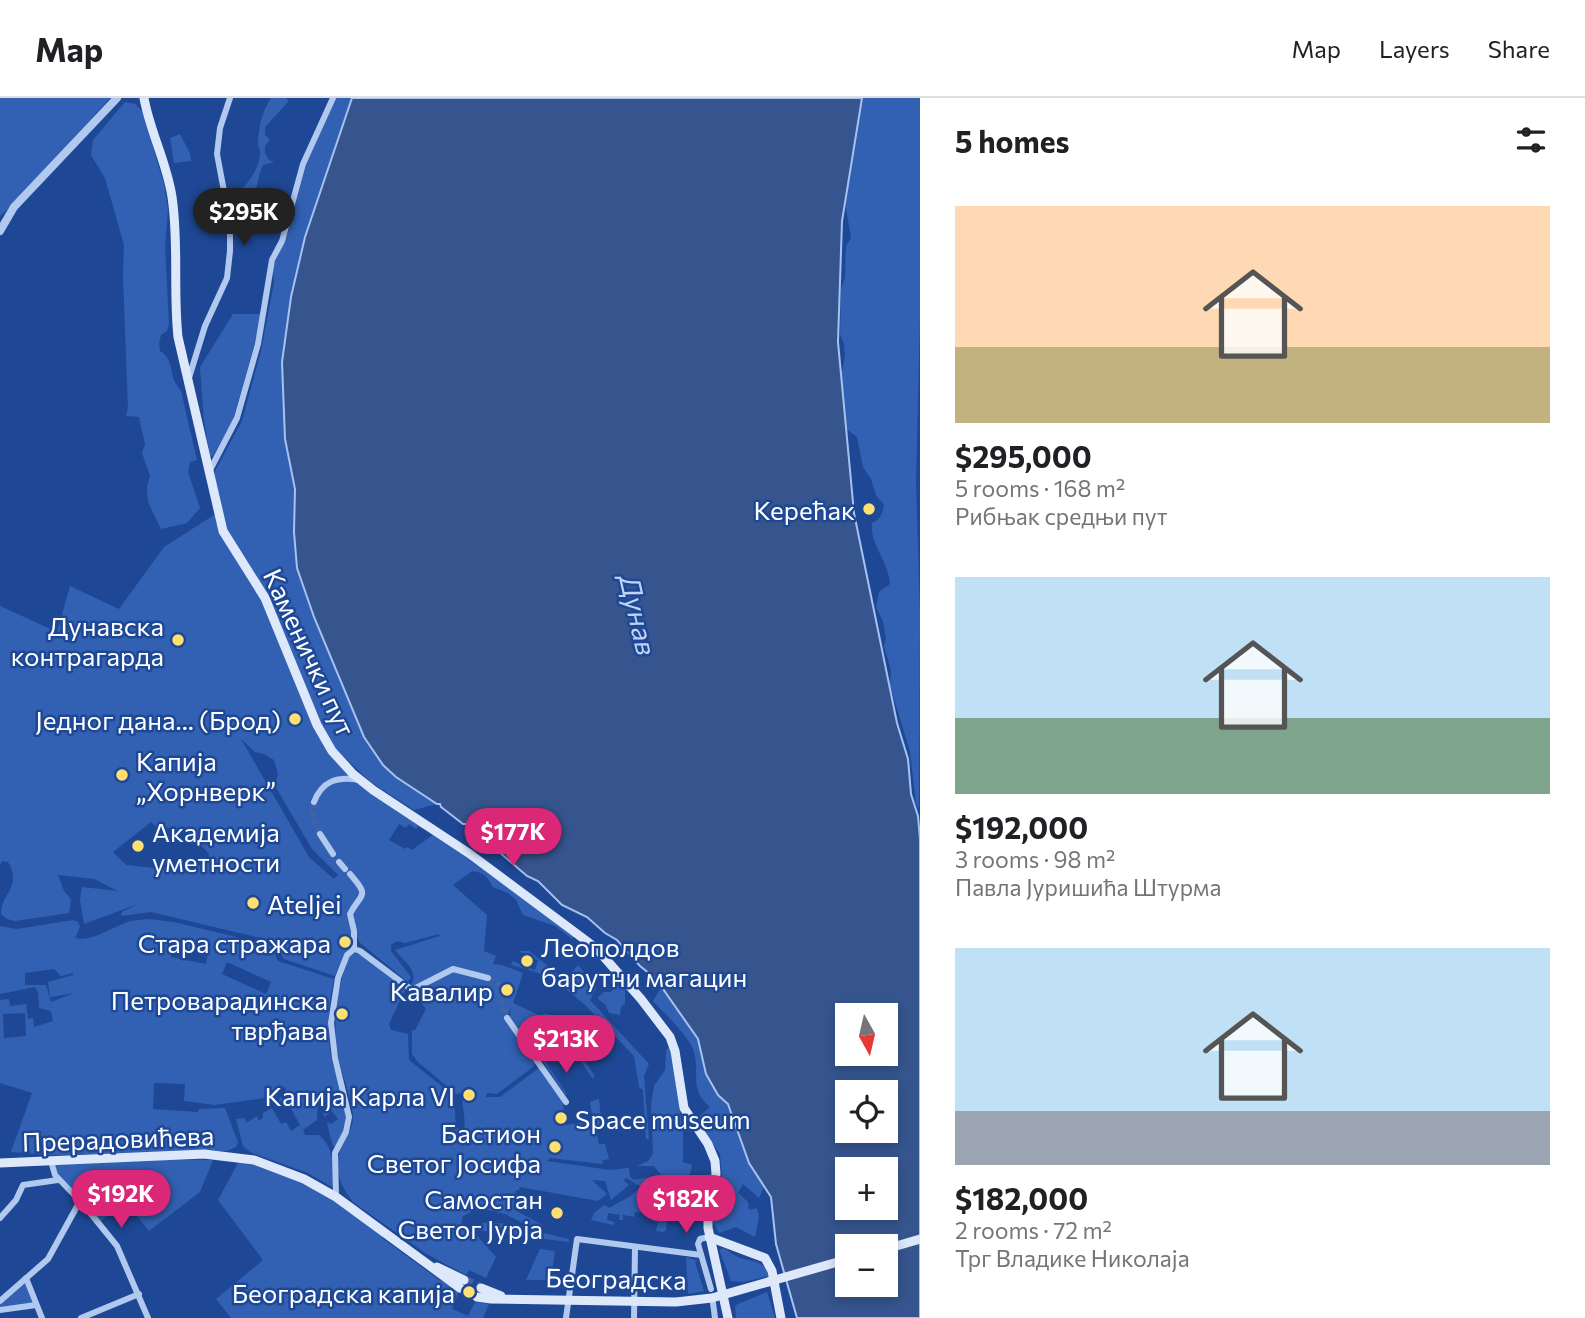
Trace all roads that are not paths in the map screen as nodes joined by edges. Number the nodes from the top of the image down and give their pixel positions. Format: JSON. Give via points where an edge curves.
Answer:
{"nodes":[{"id":1,"x":117,"y":98,"type":"edge"},
{"id":2,"x":144,"y":98,"type":"edge"},
{"id":3,"x":230,"y":98,"type":"edge"},
{"id":4,"x":333,"y":98,"type":"edge"},
{"id":5,"x":0,"y":231,"type":"edge"},
{"id":6,"x":187,"y":383,"type":"junction"},
{"id":7,"x":208,"y":473,"type":"junction"},
{"id":8,"x":360,"y":780,"type":"junction"},
{"id":9,"x":314,"y":802,"type":"dead end"},
{"id":10,"x":320,"y":834,"type":"tunnel mouth"},
{"id":11,"x":333,"y":854,"type":"dead end"},
{"id":12,"x":339,"y":862,"type":"dead end"},
{"id":13,"x":354,"y":949,"type":"junction"},
{"id":14,"x":488,"y":978,"type":"dead end"},
{"id":15,"x":507,"y":1018,"type":"tunnel mouth"},
{"id":16,"x":566,"y":1102,"type":"dead end"},
{"id":17,"x":51,"y":1161,"type":"junction"},
{"id":18,"x":0,"y":1163,"type":"edge"},
{"id":19,"x":58,"y":1180,"type":"junction"},
{"id":20,"x":336,"y":1197,"type":"junction"},
{"id":21,"x":80,"y":1201,"type":"junction"},
{"id":22,"x":0,"y":1219,"type":"edge"},
{"id":23,"x":709,"y":1237,"type":"junction"},
{"id":24,"x":920,"y":1239,"type":"edge"},
{"id":25,"x":898,"y":1245,"type":"edge"},
{"id":26,"x":635,"y":1247,"type":"junction"},
{"id":27,"x":701,"y":1255,"type":"junction"},
{"id":28,"x":835,"y":1263,"type":"edge"},
{"id":29,"x":717,"y":1271,"type":"junction"},
{"id":30,"x":26,"y":1278,"type":"junction"},
{"id":31,"x":462,"y":1284,"type":"tunnel mouth"},
{"id":32,"x":711,"y":1289,"type":"dead end"},
{"id":33,"x":746,"y":1289,"type":"junction"},
{"id":34,"x":479,"y":1292,"type":"tunnel mouth"},
{"id":35,"x":139,"y":1294,"type":"junction"},
{"id":36,"x":722,"y":1295,"type":"junction"},
{"id":37,"x":568,"y":1299,"type":"junction"},
{"id":38,"x":0,"y":1301,"type":"edge"},
{"id":39,"x":634,"y":1301,"type":"junction"},
{"id":40,"x":713,"y":1303,"type":"dead end"},
{"id":41,"x":36,"y":1305,"type":"junction"},
{"id":42,"x":0,"y":1310,"type":"edge"},
{"id":43,"x":42,"y":1318,"type":"edge"},
{"id":44,"x":81,"y":1318,"type":"edge"},
{"id":45,"x":149,"y":1318,"type":"edge"},
{"id":46,"x":566,"y":1318,"type":"edge"},
{"id":47,"x":634,"y":1318,"type":"edge"},
{"id":48,"x":716,"y":1318,"type":"edge"},
{"id":49,"x":728,"y":1318,"type":"edge"},
{"id":50,"x":781,"y":1318,"type":"edge"}],
"edges":[{"from":1,"to":5,"type":"street","via":[[14,207]]},
{"from":2,"to":6,"type":"main road","name":"Каменички пут","via":[[171,193],[175,313]]},
{"from":3,"to":6,"type":"street","via":[[217,143],[230,223],[227,278]]},
{"from":4,"to":7,"type":"street","via":[[303,164],[282,241],[272,260],[258,344],[237,418]]},
{"from":6,"to":7,"type":"main road","name":"Каменички пут"},
{"from":7,"to":8,"type":"main road","name":"Каменички пут","via":[[223,531],[264,598],[317,725],[332,751]]},
{"from":8,"to":9,"type":"street","via":[[331,780]]},
{"from":8,"to":23,"type":"main road","name":"Каменички пут","via":[[470,854],[596,948],[666,1030],[675,1051],[684,1108],[715,1161]]},
{"from":10,"to":11,"type":"street"},
{"from":12,"to":13,"type":"street","via":[[363,892],[350,914]]},
{"from":13,"to":14,"type":"street","via":[[412,990],[453,969]]},
{"from":13,"to":20,"type":"street","via":[[338,978],[331,1023],[349,1117],[335,1153]]},
{"from":15,"to":16,"type":"street"},
{"from":17,"to":18,"type":"main road","name":"Прерадовићева"},
{"from":17,"to":19,"type":"street"},
{"from":17,"to":20,"type":"main road","name":"Прерадовићева","via":[[217,1154],[254,1160]]},
{"from":19,"to":21,"type":"street"},
{"from":19,"to":22,"type":"street","via":[[23,1185]]},
{"from":20,"to":31,"type":"main road","name":"Прерадовићева"},
{"from":21,"to":30,"type":"street","via":[[48,1259]]},
{"from":21,"to":35,"type":"street","via":[[117,1246]]},
{"from":23,"to":27,"type":"street","via":[[698,1241]]},
{"from":23,"to":29,"type":"main road","name":"Каменички пут"},
{"from":23,"to":50,"type":"main road","via":[[765,1258]]},
{"from":24,"to":25,"type":"main road"},
{"from":26,"to":27,"type":"street"},
{"from":26,"to":37,"type":"street","via":[[577,1239]]},
{"from":26,"to":39,"type":"street"},
{"from":27,"to":32,"type":"street"},
{"from":28,"to":33,"type":"main road","name":"Београдска","bridge":true},
{"from":29,"to":33,"type":"main road","via":[[728,1286]]},
{"from":29,"to":36,"type":"main road","name":"Каменички пут"},
{"from":30,"to":38,"type":"street"},
{"from":30,"to":41,"type":"street"},
{"from":33,"to":36,"type":"main road","name":"Београдска"},
{"from":33,"to":49,"type":"main road","via":[[731,1302]]},
{"from":34,"to":37,"type":"main road","name":"Београдска","via":[[510,1298]]},
{"from":35,"to":44,"type":"street"},
{"from":35,"to":45,"type":"street"},
{"from":36,"to":39,"type":"main road","name":"Београдска","via":[[676,1302]]},
{"from":36,"to":49,"type":"main road","name":"Каменички пут"},
{"from":37,"to":39,"type":"main road","name":"Београдска"},
{"from":37,"to":46,"type":"street"},
{"from":39,"to":47,"type":"street"},
{"from":40,"to":48,"type":"street"},
{"from":41,"to":42,"type":"street"},
{"from":41,"to":43,"type":"street"}]}
